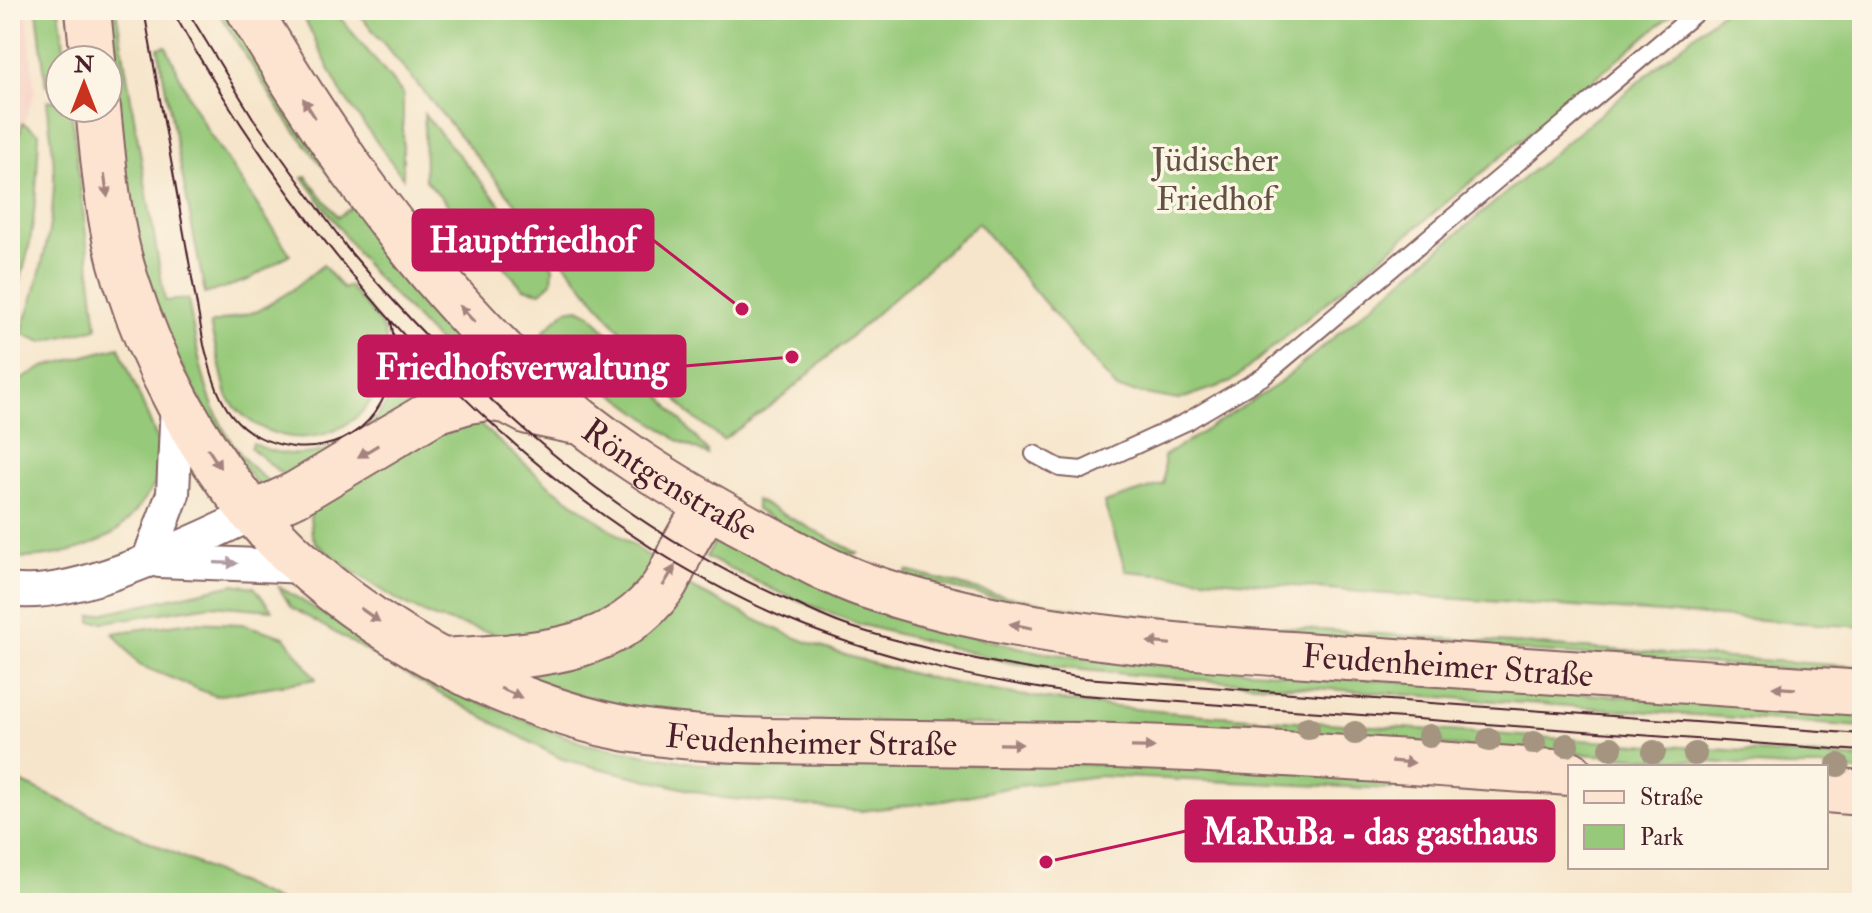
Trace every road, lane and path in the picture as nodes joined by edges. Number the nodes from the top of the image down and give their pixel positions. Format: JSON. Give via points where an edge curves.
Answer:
{"nodes":[{"id":1,"x":88,"y":10,"type":"edge"},
{"id":2,"x":249,"y":10,"type":"edge"},
{"id":3,"x":1699,"y":10,"type":"edge"},
{"id":4,"x":91,"y":44,"type":"edge"},
{"id":5,"x":100,"y":124,"type":"edge"},
{"id":6,"x":177,"y":401,"type":"junction"},
{"id":7,"x":586,"y":424,"type":"junction"},
{"id":8,"x":1034,"y":454,"type":"dead end"},
{"id":9,"x":708,"y":506,"type":"junction"},
{"id":10,"x":253,"y":514,"type":"junction"},
{"id":11,"x":148,"y":561,"type":"junction"},
{"id":12,"x":308,"y":567,"type":"junction"},
{"id":13,"x":851,"y":579,"type":"joint"},
{"id":14,"x":10,"y":590,"type":"edge"},
{"id":15,"x":440,"y":661,"type":"junction"},
{"id":16,"x":1862,"y":693,"type":"edge"},
{"id":17,"x":1568,"y":773,"type":"edge"},
{"id":18,"x":1828,"y":790,"type":"edge"},
{"id":19,"x":1862,"y":793,"type":"edge"}],
"edges":[{"from":1,"to":4,"type":"main road"},
{"from":7,"to":2,"type":"main road","name":"Röntgenstraße","one_way":true,"via":[[535,382],[446,292],[323,130]]},
{"from":3,"to":8,"type":"lane","via":[[1264,376],[1186,422],[1082,470],[1060,468]]},
{"from":5,"to":6,"type":"main road","one_way":true,"via":[[120,259]]},
{"from":6,"to":10,"type":"main road","name":"Feudenheimer Straße","one_way":true},
{"from":6,"to":11,"type":"street","via":[[173,494]]},
{"from":7,"to":9,"type":"main road","name":"Röntgenstraße"},
{"from":7,"to":10,"type":"main road","one_way":true,"via":[[528,412],[509,402],[468,401],[435,411]]},
{"from":9,"to":13,"type":"main road","name":"Röntgenstraße"},
{"from":15,"to":9,"type":"main road","one_way":true,"via":[[551,652],[615,630],[662,589]]},
{"from":10,"to":11,"type":"street"},
{"from":10,"to":12,"type":"main road","name":"Feudenheimer Straße"},
{"from":11,"to":12,"type":"street","one_way":true},
{"from":11,"to":14,"type":"street","via":[[66,586]]},
{"from":12,"to":15,"type":"main road","name":"Feudenheimer Straße","one_way":true,"via":[[365,613]]},
{"from":16,"to":13,"type":"main road","name":"Feudenheimer Straße","one_way":true,"via":[[1098,637],[945,609]]},
{"from":15,"to":17,"type":"main road","name":"Feudenheimer Straße","one_way":true,"via":[[530,702],[625,728],[731,741],[1202,748]]},
{"from":18,"to":19,"type":"main road"}]}
